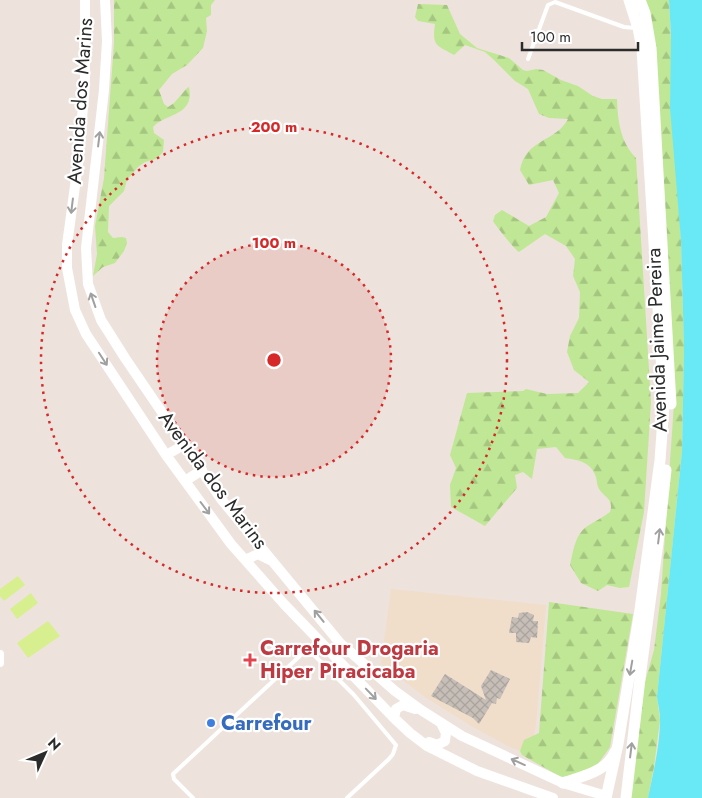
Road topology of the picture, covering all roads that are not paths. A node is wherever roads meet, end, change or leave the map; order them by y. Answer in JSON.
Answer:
{"nodes":[{"id":1,"x":86,"y":0,"type":"edge"},
{"id":2,"x":105,"y":0,"type":"edge"},
{"id":3,"x":630,"y":0,"type":"edge"},
{"id":4,"x":640,"y":0,"type":"edge"},
{"id":5,"x":638,"y":28,"type":"junction"},
{"id":6,"x":528,"y":59,"type":"dead end"},
{"id":7,"x":184,"y":445,"type":"junction"},
{"id":8,"x":166,"y":455,"type":"junction"},
{"id":9,"x":202,"y":470,"type":"junction"},
{"id":10,"x":185,"y":481,"type":"junction"},
{"id":11,"x":245,"y":560,"type":"junction"},
{"id":12,"x":279,"y":567,"type":"junction"},
{"id":13,"x":0,"y":654,"type":"edge"},
{"id":14,"x":0,"y":663,"type":"edge"},
{"id":15,"x":421,"y":710,"type":"junction"},
{"id":16,"x":394,"y":718,"type":"junction"},
{"id":17,"x":440,"y":723,"type":"junction"},
{"id":18,"x":410,"y":733,"type":"junction"},
{"id":19,"x":618,"y":744,"type":"junction"},
{"id":20,"x":563,"y":782,"type":"junction"},
{"id":21,"x":193,"y":798,"type":"edge"},
{"id":22,"x":347,"y":798,"type":"edge"},
{"id":23,"x":553,"y":798,"type":"edge"},
{"id":24,"x":607,"y":798,"type":"edge"},
{"id":25,"x":626,"y":798,"type":"edge"}],
"edges":[{"from":1,"to":8,"type":"street","name":"Avenida dos Marins","one_way":true},
{"from":7,"to":2,"type":"street","name":"Avenida dos Marins","one_way":true},
{"from":3,"to":5,"type":"main road","name":"Avenida Jaime Pereira"},
{"from":25,"to":4,"type":"main road","name":"Avenida Jaime Pereira","one_way":true},
{"from":5,"to":6,"type":"lane"},
{"from":5,"to":19,"type":"main road","name":"Avenida Jaime Pereira","one_way":true},
{"from":7,"to":8,"type":"street"},
{"from":7,"to":9,"type":"street","name":"Avenida dos Marins"},
{"from":8,"to":10,"type":"street","name":"Avenida dos Marins"},
{"from":9,"to":10,"type":"street"},
{"from":9,"to":12,"type":"street","name":"Avenida dos Marins"},
{"from":10,"to":11,"type":"street","name":"Avenida dos Marins","one_way":true},
{"from":11,"to":12,"type":"street"},
{"from":11,"to":16,"type":"street","name":"Avenida dos Marins","one_way":true},
{"from":15,"to":12,"type":"street","name":"Avenida dos Marins","one_way":true},
{"from":13,"to":14,"type":"street"},
{"from":15,"to":16,"type":"street"},
{"from":15,"to":17,"type":"street","name":"Avenida dos Marins"},
{"from":16,"to":18,"type":"street","name":"Avenida dos Marins"},
{"from":17,"to":18,"type":"street"},
{"from":20,"to":17,"type":"street","name":"Avenida dos Marins","one_way":true},
{"from":18,"to":23,"type":"street","name":"Avenida dos Marins"},
{"from":19,"to":20,"type":"main road"},
{"from":19,"to":24,"type":"main road","name":"Avenida Jaime Pereira"},
{"from":20,"to":24,"type":"street","name":"Avenida dos Marins"},
{"from":21,"to":22,"type":"lane"}]}
